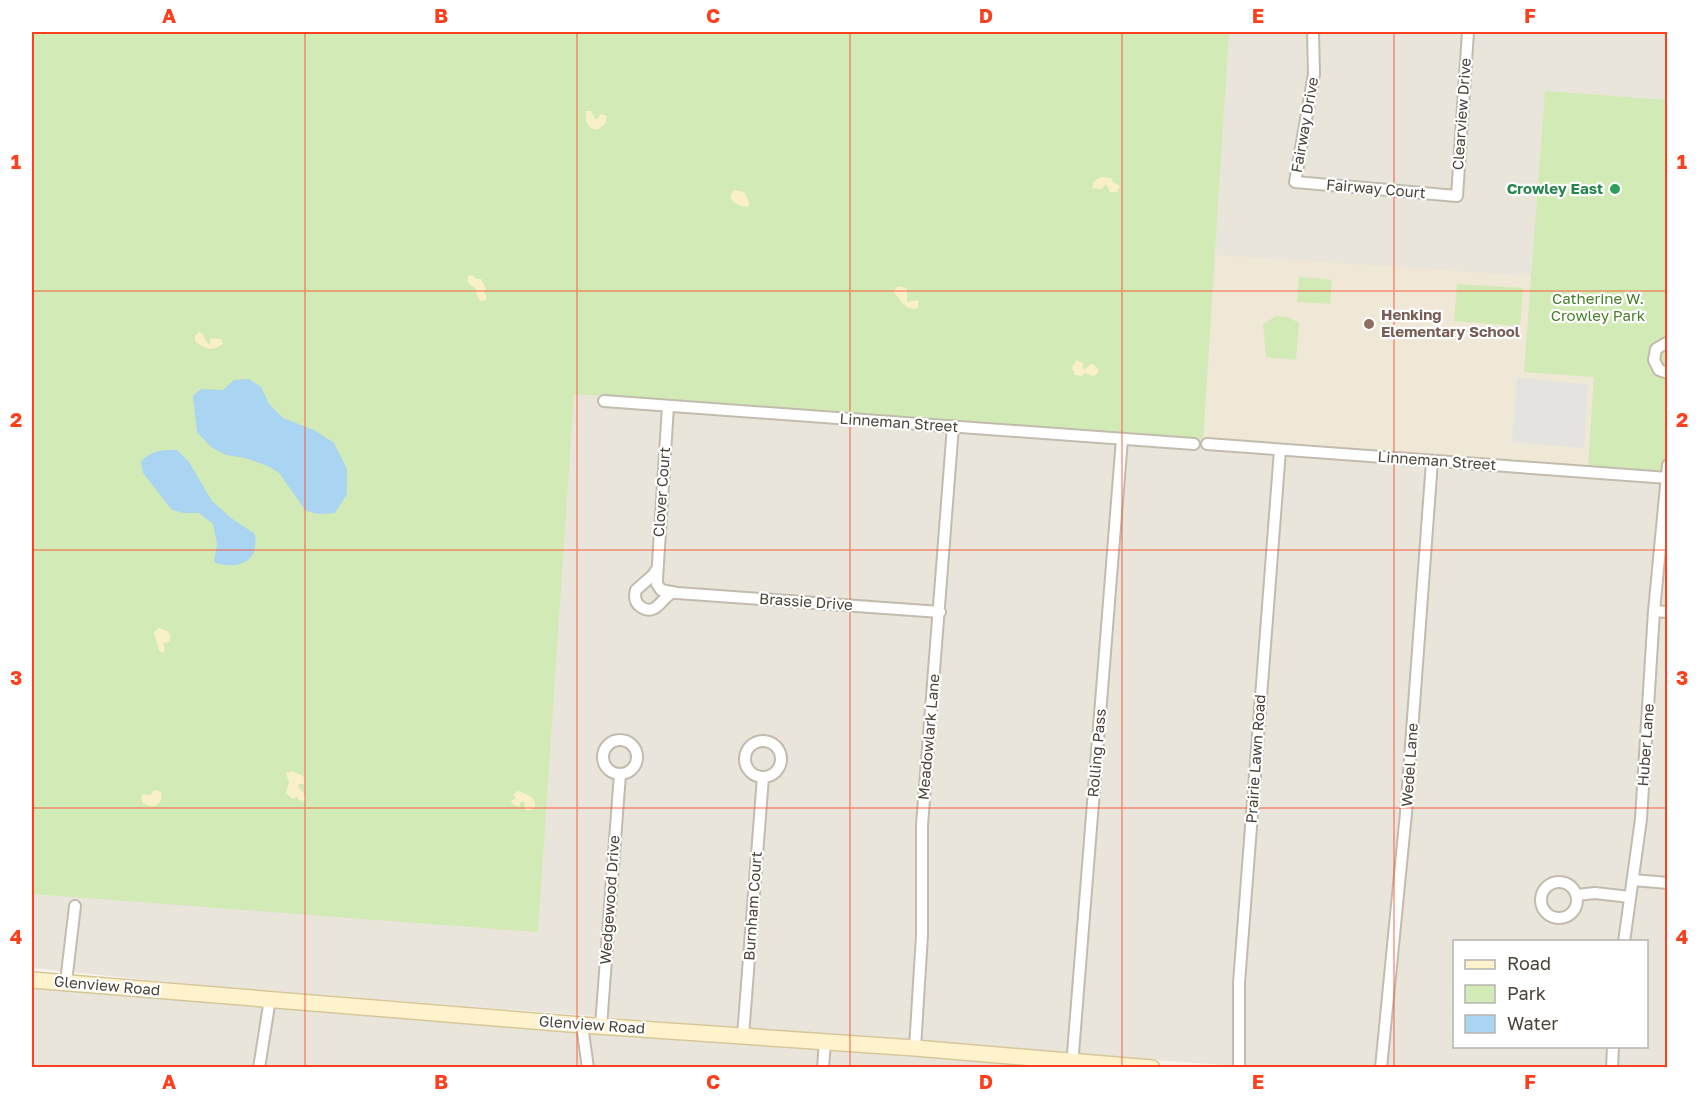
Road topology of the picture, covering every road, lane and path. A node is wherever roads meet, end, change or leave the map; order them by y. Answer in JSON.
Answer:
{"nodes":[{"id":1,"x":1313,"y":32,"type":"edge"},
{"id":2,"x":1468,"y":32,"type":"edge"},
{"id":3,"x":1294,"y":182,"type":"joint"},
{"id":4,"x":1457,"y":196,"type":"joint"},
{"id":5,"x":1668,"y":342,"type":"edge"},
{"id":6,"x":1668,"y":373,"type":"edge"},
{"id":7,"x":604,"y":401,"type":"dead end"},
{"id":8,"x":668,"y":406,"type":"junction"},
{"id":9,"x":953,"y":426,"type":"junction"},
{"id":10,"x":1122,"y":439,"type":"junction"},
{"id":11,"x":1194,"y":444,"type":"dead end"},
{"id":12,"x":1207,"y":444,"type":"dead end"},
{"id":13,"x":1280,"y":450,"type":"junction"},
{"id":14,"x":1432,"y":461,"type":"junction"},
{"id":15,"x":1668,"y":465,"type":"edge"},
{"id":16,"x":1667,"y":478,"type":"edge"},
{"id":17,"x":657,"y":574,"type":"junction"},
{"id":18,"x":672,"y":592,"type":"junction"},
{"id":19,"x":1654,"y":611,"type":"junction"},
{"id":20,"x":940,"y":612,"type":"junction"},
{"id":21,"x":1668,"y":612,"type":"edge"},
{"id":22,"x":620,"y":774,"type":"dead end"},
{"id":23,"x":763,"y":777,"type":"dead end"},
{"id":24,"x":1633,"y":879,"type":"junction"},
{"id":25,"x":1668,"y":883,"type":"edge"},
{"id":26,"x":1576,"y":895,"type":"dead end"},
{"id":27,"x":1630,"y":897,"type":"junction"},
{"id":28,"x":75,"y":906,"type":"dead end"},
{"id":29,"x":1624,"y":940,"type":"edge"},
{"id":30,"x":32,"y":980,"type":"edge"},
{"id":31,"x":66,"y":982,"type":"junction"},
{"id":32,"x":270,"y":999,"type":"junction"},
{"id":33,"x":582,"y":1025,"type":"junction"},
{"id":34,"x":601,"y":1026,"type":"junction"},
{"id":35,"x":744,"y":1036,"type":"junction"},
{"id":36,"x":825,"y":1042,"type":"junction"},
{"id":37,"x":915,"y":1048,"type":"junction"},
{"id":38,"x":1613,"y":1048,"type":"edge"},
{"id":39,"x":1072,"y":1064,"type":"edge"},
{"id":40,"x":259,"y":1068,"type":"edge"},
{"id":41,"x":588,"y":1068,"type":"edge"},
{"id":42,"x":823,"y":1068,"type":"edge"},
{"id":43,"x":1152,"y":1068,"type":"edge"},
{"id":44,"x":1239,"y":1068,"type":"edge"},
{"id":45,"x":1381,"y":1068,"type":"edge"},
{"id":46,"x":1612,"y":1068,"type":"edge"}],
"edges":[{"from":1,"to":3,"type":"street","name":"Fairway Drive"},
{"from":2,"to":4,"type":"street","name":"Clearview Drive"},
{"from":3,"to":4,"type":"street","name":"Fairway Court"},
{"from":5,"to":6,"type":"street"},
{"from":7,"to":8,"type":"street","name":"Linneman Street"},
{"from":8,"to":9,"type":"street","name":"Linneman Street"},
{"from":8,"to":17,"type":"street","name":"Clover Court"},
{"from":9,"to":10,"type":"street","name":"Linneman Street"},
{"from":9,"to":20,"type":"street","name":"Meadowlark Lane"},
{"from":10,"to":11,"type":"street","name":"Linneman Street"},
{"from":10,"to":39,"type":"street","name":"Rolling Pass"},
{"from":12,"to":13,"type":"street","name":"Linneman Street"},
{"from":13,"to":14,"type":"street","name":"Linneman Street"},
{"from":13,"to":44,"type":"street","name":"Prairie Lawn Road"},
{"from":14,"to":16,"type":"street","name":"Linneman Street"},
{"from":14,"to":45,"type":"street","name":"Wedel Lane"},
{"from":15,"to":16,"type":"street","name":"Huber Lane"},
{"from":16,"to":19,"type":"street","name":"Huber Lane"},
{"from":17,"to":18,"type":"street"},
{"from":17,"to":18,"type":"street"},
{"from":18,"to":20,"type":"street","name":"Brassie Drive"},
{"from":19,"to":21,"type":"street"},
{"from":19,"to":24,"type":"street","name":"Huber Lane"},
{"from":20,"to":37,"type":"street","name":"Meadowlark Lane"},
{"from":22,"to":34,"type":"street","name":"Wedgewood Drive"},
{"from":23,"to":35,"type":"street","name":"Burnham Court"},
{"from":24,"to":25,"type":"street"},
{"from":24,"to":27,"type":"street","name":"Huber Lane"},
{"from":26,"to":27,"type":"street"},
{"from":27,"to":29,"type":"street","name":"Huber Lane"},
{"from":28,"to":31,"type":"street"},
{"from":30,"to":31,"type":"main road","name":"Glenview Road"},
{"from":31,"to":32,"type":"main road","name":"Glenview Road"},
{"from":32,"to":33,"type":"main road","name":"Glenview Road"},
{"from":32,"to":40,"type":"street"},
{"from":33,"to":34,"type":"main road","name":"Glenview Road"},
{"from":33,"to":41,"type":"street"},
{"from":34,"to":35,"type":"main road","name":"Glenview Road"},
{"from":35,"to":36,"type":"main road","name":"Glenview Road"},
{"from":36,"to":37,"type":"main road","name":"Glenview Road"},
{"from":36,"to":42,"type":"street"},
{"from":37,"to":39,"type":"main road","name":"Glenview Road"},
{"from":38,"to":46,"type":"street"},
{"from":39,"to":43,"type":"main road","name":"Glenview Road"}]}
